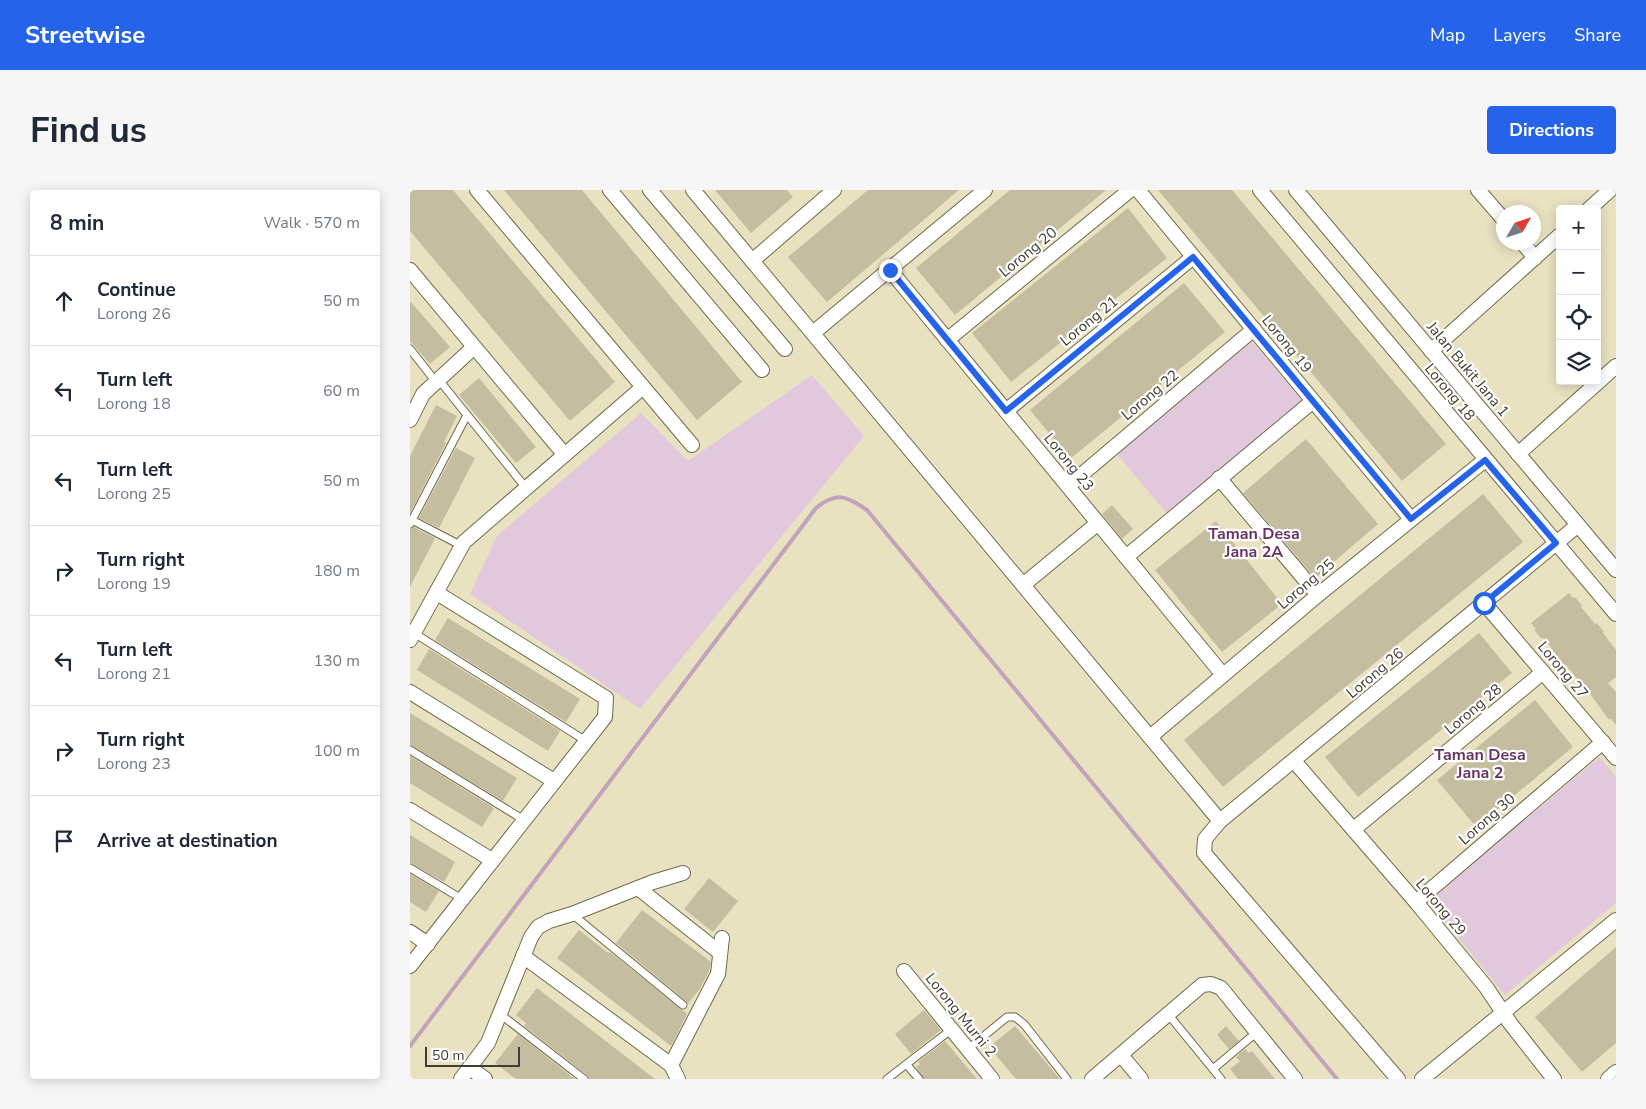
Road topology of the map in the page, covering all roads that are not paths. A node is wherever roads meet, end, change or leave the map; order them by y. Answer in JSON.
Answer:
{"nodes":[{"id":1,"x":477,"y":190,"type":"edge"},
{"id":2,"x":610,"y":190,"type":"edge"},
{"id":3,"x":650,"y":190,"type":"edge"},
{"id":4,"x":693,"y":190,"type":"edge"},
{"id":5,"x":985,"y":190,"type":"edge"},
{"id":6,"x":1130,"y":190,"type":"edge"},
{"id":7,"x":1138,"y":190,"type":"edge"},
{"id":8,"x":1260,"y":190,"type":"edge"},
{"id":9,"x":1296,"y":190,"type":"edge"},
{"id":10,"x":1478,"y":190,"type":"edge"},
{"id":11,"x":1610,"y":190,"type":"edge"},
{"id":12,"x":827,"y":192,"type":"edge"},
{"id":13,"x":1593,"y":205,"type":"edge"},
{"id":14,"x":1496,"y":211,"type":"edge"},
{"id":15,"x":1556,"y":239,"type":"edge"},
{"id":16,"x":1528,"y":250,"type":"edge"},
{"id":17,"x":1193,"y":257,"type":"junction"},
{"id":18,"x":1535,"y":258,"type":"junction"},
{"id":19,"x":752,"y":261,"type":"junction"},
{"id":20,"x":410,"y":270,"type":"edge"},
{"id":21,"x":890,"y":270,"type":"junction"},
{"id":22,"x":1254,"y":329,"type":"junction"},
{"id":23,"x":812,"y":333,"type":"junction"},
{"id":24,"x":947,"y":340,"type":"junction"},
{"id":25,"x":474,"y":347,"type":"junction"},
{"id":26,"x":410,"y":349,"type":"edge"},
{"id":27,"x":785,"y":349,"type":"dead end"},
{"id":28,"x":1431,"y":351,"type":"junction"},
{"id":29,"x":1616,"y":366,"type":"edge"},
{"id":30,"x":762,"y":370,"type":"dead end"},
{"id":31,"x":438,"y":381,"type":"junction"},
{"id":32,"x":643,"y":387,"type":"junction"},
{"id":33,"x":1313,"y":401,"type":"junction"},
{"id":34,"x":1006,"y":411,"type":"junction"},
{"id":35,"x":467,"y":415,"type":"junction"},
{"id":36,"x":410,"y":420,"type":"edge"},
{"id":37,"x":692,"y":445,"type":"dead end"},
{"id":38,"x":564,"y":454,"type":"junction"},
{"id":39,"x":1518,"y":454,"type":"junction"},
{"id":40,"x":1485,"y":460,"type":"junction"},
{"id":41,"x":1219,"y":478,"type":"junction"},
{"id":42,"x":1068,"y":486,"type":"junction"},
{"id":43,"x":526,"y":488,"type":"junction"},
{"id":44,"x":1411,"y":519,"type":"junction"},
{"id":45,"x":411,"y":522,"type":"edge"},
{"id":46,"x":1098,"y":523,"type":"junction"},
{"id":47,"x":1578,"y":525,"type":"junction"},
{"id":48,"x":1556,"y":543,"type":"junction"},
{"id":49,"x":462,"y":546,"type":"junction"},
{"id":50,"x":1126,"y":557,"type":"junction"},
{"id":51,"x":1616,"y":570,"type":"edge"},
{"id":52,"x":1023,"y":585,"type":"junction"},
{"id":53,"x":437,"y":593,"type":"junction"},
{"id":54,"x":1318,"y":595,"type":"junction"},
{"id":55,"x":1484,"y":603,"type":"junction"},
{"id":56,"x":1616,"y":614,"type":"edge"},
{"id":57,"x":412,"y":637,"type":"edge"},
{"id":58,"x":1543,"y":672,"type":"junction"},
{"id":59,"x":1223,"y":675,"type":"junction"},
{"id":60,"x":410,"y":692,"type":"edge"},
{"id":61,"x":1150,"y":737,"type":"junction"},
{"id":62,"x":586,"y":741,"type":"junction"},
{"id":63,"x":1602,"y":742,"type":"junction"},
{"id":64,"x":410,"y":750,"type":"edge"},
{"id":65,"x":1616,"y":758,"type":"edge"},
{"id":66,"x":1294,"y":761,"type":"junction"},
{"id":67,"x":554,"y":781,"type":"junction"},
{"id":68,"x":410,"y":810,"type":"edge"},
{"id":69,"x":524,"y":820,"type":"junction"},
{"id":70,"x":1220,"y":821,"type":"junction"},
{"id":71,"x":1354,"y":828,"type":"junction"},
{"id":72,"x":492,"y":860,"type":"junction"},
{"id":73,"x":410,"y":868,"type":"edge"},
{"id":74,"x":683,"y":874,"type":"dead end"},
{"id":75,"x":638,"y":888,"type":"junction"},
{"id":76,"x":462,"y":899,"type":"junction"},
{"id":77,"x":1416,"y":902,"type":"junction"},
{"id":78,"x":572,"y":914,"type":"junction"},
{"id":79,"x":1616,"y":920,"type":"edge"},
{"id":80,"x":410,"y":932,"type":"edge"},
{"id":81,"x":722,"y":938,"type":"dead end"},
{"id":82,"x":428,"y":944,"type":"junction"},
{"id":83,"x":719,"y":952,"type":"junction"},
{"id":84,"x":523,"y":956,"type":"junction"},
{"id":85,"x":410,"y":966,"type":"edge"},
{"id":86,"x":904,"y":971,"type":"dead end"},
{"id":87,"x":683,"y":1005,"type":"dead end"},
{"id":88,"x":1503,"y":1013,"type":"junction"},
{"id":89,"x":500,"y":1014,"type":"junction"},
{"id":90,"x":1168,"y":1014,"type":"junction"},
{"id":91,"x":952,"y":1029,"type":"junction"},
{"id":92,"x":1257,"y":1032,"type":"junction"},
{"id":93,"x":968,"y":1049,"type":"junction"},
{"id":94,"x":1121,"y":1055,"type":"junction"},
{"id":95,"x":671,"y":1065,"type":"junction"},
{"id":96,"x":907,"y":1065,"type":"junction"},
{"id":97,"x":1213,"y":1068,"type":"junction"},
{"id":98,"x":1616,"y":1072,"type":"edge"},
{"id":99,"x":466,"y":1073,"type":"edge"},
{"id":100,"x":485,"y":1079,"type":"edge"},
{"id":101,"x":584,"y":1079,"type":"edge"},
{"id":102,"x":678,"y":1079,"type":"edge"},
{"id":103,"x":887,"y":1079,"type":"edge"},
{"id":104,"x":919,"y":1079,"type":"edge"},
{"id":105,"x":992,"y":1079,"type":"edge"},
{"id":106,"x":1067,"y":1079,"type":"edge"},
{"id":107,"x":1092,"y":1079,"type":"edge"},
{"id":108,"x":1141,"y":1079,"type":"edge"},
{"id":109,"x":1221,"y":1079,"type":"edge"},
{"id":110,"x":1295,"y":1079,"type":"edge"},
{"id":111,"x":1398,"y":1079,"type":"edge"},
{"id":112,"x":1422,"y":1079,"type":"edge"},
{"id":113,"x":1554,"y":1079,"type":"edge"},
{"id":114,"x":1608,"y":1079,"type":"edge"}],
"edges":[{"from":1,"to":32,"type":"street"},
{"from":2,"to":30,"type":"street"},
{"from":3,"to":27,"type":"street"},
{"from":4,"to":19,"type":"street"},
{"from":5,"to":21,"type":"street"},
{"from":6,"to":24,"type":"street","name":"Lorong 20"},
{"from":7,"to":17,"type":"street","name":"Lorong 19"},
{"from":8,"to":40,"type":"street","name":"Lorong 18"},
{"from":9,"to":28,"type":"street","name":"Jalan Bukit Jana 1"},
{"from":10,"to":14,"type":"street"},
{"from":11,"to":13,"type":"street"},
{"from":12,"to":19,"type":"street"},
{"from":15,"to":18,"type":"street"},
{"from":16,"to":18,"type":"street"},
{"from":17,"to":22,"type":"street","name":"Lorong 19"},
{"from":17,"to":34,"type":"street","name":"Lorong 21"},
{"from":18,"to":28,"type":"street"},
{"from":19,"to":23,"type":"street"},
{"from":20,"to":25,"type":"street"},
{"from":21,"to":23,"type":"street"},
{"from":21,"to":24,"type":"street","name":"Lorong 23"},
{"from":22,"to":33,"type":"street","name":"Lorong 19"},
{"from":22,"to":42,"type":"street","name":"Lorong 22"},
{"from":23,"to":52,"type":"street"},
{"from":24,"to":34,"type":"street","name":"Lorong 23"},
{"from":25,"to":31,"type":"street"},
{"from":25,"to":38,"type":"street"},
{"from":26,"to":31,"type":"lane"},
{"from":28,"to":39,"type":"street","name":"Jalan Bukit Jana 1"},
{"from":29,"to":39,"type":"street"},
{"from":31,"to":35,"type":"lane"},
{"from":31,"to":36,"type":"street"},
{"from":32,"to":37,"type":"street"},
{"from":32,"to":38,"type":"street"},
{"from":33,"to":41,"type":"street"},
{"from":33,"to":44,"type":"street","name":"Lorong 19"},
{"from":34,"to":42,"type":"street","name":"Lorong 23"},
{"from":35,"to":43,"type":"lane"},
{"from":35,"to":45,"type":"lane"},
{"from":38,"to":43,"type":"street"},
{"from":39,"to":47,"type":"street","name":"Jalan Bukit Jana 1"},
{"from":40,"to":44,"type":"street","name":"Lorong 25"},
{"from":40,"to":48,"type":"street","name":"Lorong 18"},
{"from":41,"to":50,"type":"street"},
{"from":41,"to":54,"type":"street"},
{"from":42,"to":46,"type":"street","name":"Lorong 23"},
{"from":43,"to":49,"type":"street"},
{"from":44,"to":54,"type":"street","name":"Lorong 25"},
{"from":45,"to":49,"type":"lane"},
{"from":46,"to":50,"type":"street","name":"Lorong 23"},
{"from":46,"to":52,"type":"street"},
{"from":47,"to":48,"type":"street","name":"Lorong 26"},
{"from":47,"to":51,"type":"street","name":"Jalan Bukit Jana 1"},
{"from":48,"to":55,"type":"street","name":"Lorong 26"},
{"from":48,"to":56,"type":"street","name":"Lorong 18"},
{"from":49,"to":53,"type":"street"},
{"from":50,"to":59,"type":"street","name":"Lorong 23"},
{"from":52,"to":61,"type":"street"},
{"from":53,"to":57,"type":"street"},
{"from":53,"to":62,"type":"street"},
{"from":54,"to":59,"type":"street","name":"Lorong 25"},
{"from":55,"to":58,"type":"street","name":"Lorong 27"},
{"from":55,"to":66,"type":"street","name":"Lorong 26"},
{"from":57,"to":62,"type":"lane"},
{"from":58,"to":63,"type":"street","name":"Lorong 27"},
{"from":58,"to":71,"type":"street","name":"Lorong 28"},
{"from":59,"to":61,"type":"street","name":"Lorong 25"},
{"from":60,"to":67,"type":"street"},
{"from":61,"to":70,"type":"street"},
{"from":62,"to":67,"type":"street"},
{"from":63,"to":65,"type":"street","name":"Lorong 27"},
{"from":63,"to":77,"type":"street","name":"Lorong 30"},
{"from":64,"to":69,"type":"lane"},
{"from":66,"to":70,"type":"street","name":"Lorong 26"},
{"from":66,"to":71,"type":"street","name":"Lorong 29"},
{"from":67,"to":69,"type":"street"},
{"from":68,"to":72,"type":"street"},
{"from":69,"to":72,"type":"street"},
{"from":70,"to":111,"type":"street","name":"Lorong 26"},
{"from":71,"to":77,"type":"street","name":"Lorong 29"},
{"from":72,"to":76,"type":"street"},
{"from":73,"to":76,"type":"lane"},
{"from":74,"to":75,"type":"street"},
{"from":75,"to":78,"type":"street"},
{"from":75,"to":83,"type":"street"},
{"from":76,"to":82,"type":"street"},
{"from":77,"to":88,"type":"street","name":"Lorong 29"},
{"from":78,"to":84,"type":"street"},
{"from":78,"to":87,"type":"lane"},
{"from":79,"to":88,"type":"street"},
{"from":80,"to":82,"type":"street"},
{"from":81,"to":83,"type":"street"},
{"from":82,"to":85,"type":"street"},
{"from":83,"to":95,"type":"street"},
{"from":84,"to":89,"type":"street"},
{"from":84,"to":95,"type":"street"},
{"from":86,"to":91,"type":"street","name":"Lorong Murni 2"},
{"from":88,"to":112,"type":"street"},
{"from":88,"to":113,"type":"street","name":"Lorong 29"},
{"from":89,"to":99,"type":"street"},
{"from":89,"to":101,"type":"lane"},
{"from":90,"to":92,"type":"street"},
{"from":90,"to":94,"type":"street"},
{"from":90,"to":97,"type":"lane"},
{"from":91,"to":93,"type":"street","name":"Lorong Murni 2"},
{"from":91,"to":96,"type":"lane"},
{"from":92,"to":97,"type":"lane"},
{"from":92,"to":110,"type":"street"},
{"from":93,"to":105,"type":"street","name":"Lorong Murni 2"},
{"from":93,"to":106,"type":"lane"},
{"from":94,"to":107,"type":"street"},
{"from":94,"to":108,"type":"street"},
{"from":95,"to":102,"type":"street"},
{"from":96,"to":103,"type":"lane"},
{"from":96,"to":104,"type":"lane"},
{"from":97,"to":109,"type":"lane"},
{"from":98,"to":114,"type":"street"},
{"from":99,"to":100,"type":"street"}]}
